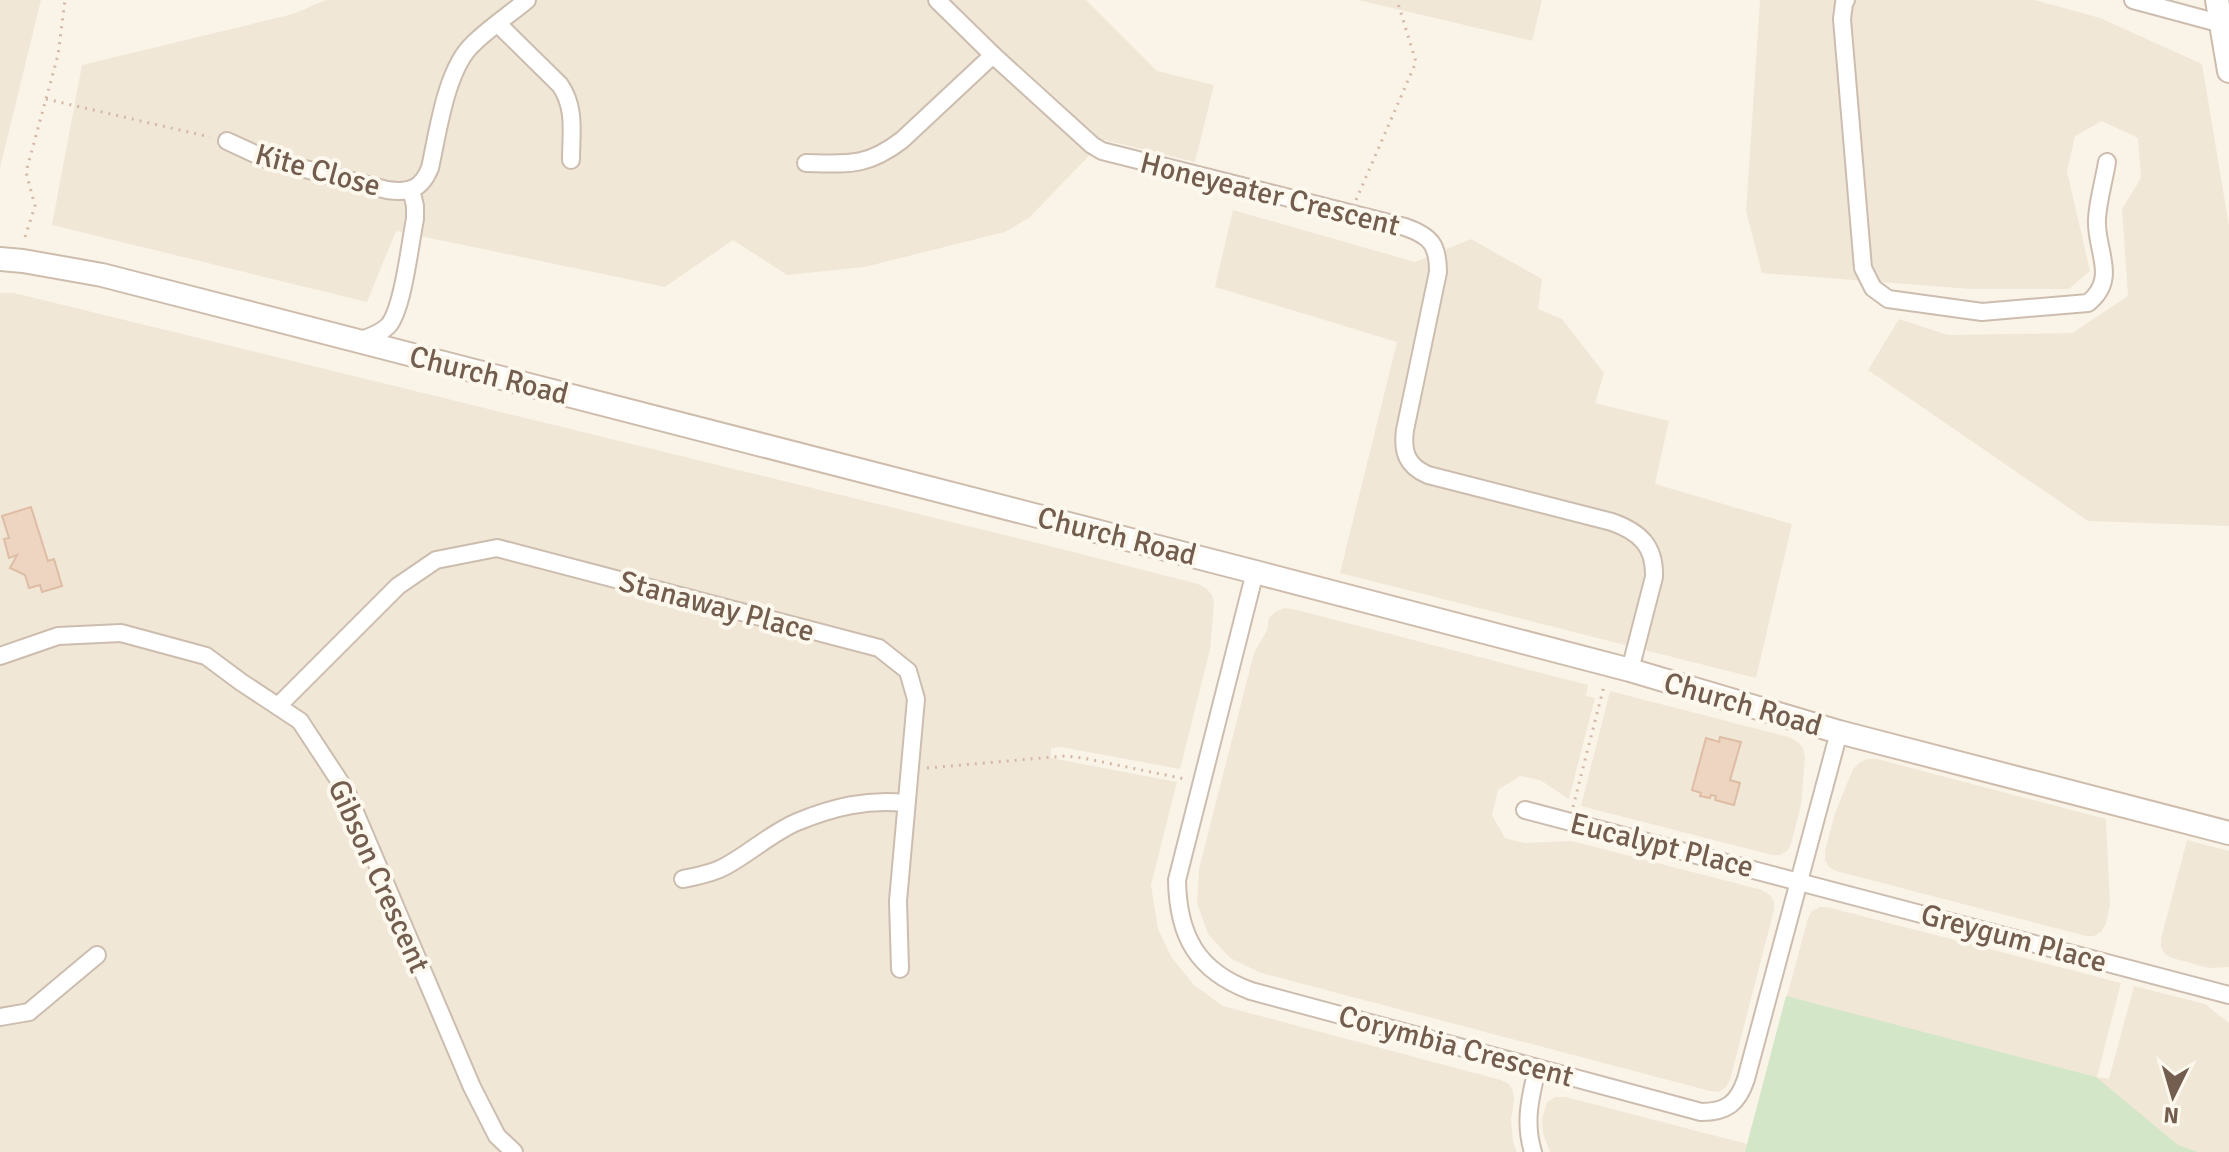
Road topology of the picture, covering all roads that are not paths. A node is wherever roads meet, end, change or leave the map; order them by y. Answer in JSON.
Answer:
{"nodes":[{"id":1,"x":527,"y":0,"type":"edge"},
{"id":2,"x":937,"y":0,"type":"edge"},
{"id":3,"x":1846,"y":0,"type":"edge"},
{"id":4,"x":2133,"y":0,"type":"edge"},
{"id":5,"x":2219,"y":10,"type":"edge"},
{"id":6,"x":498,"y":24,"type":"junction"},
{"id":7,"x":993,"y":55,"type":"junction"},
{"id":8,"x":2229,"y":71,"type":"edge"},
{"id":9,"x":227,"y":141,"type":"road end"},
{"id":10,"x":571,"y":160,"type":"dead end"},
{"id":11,"x":2107,"y":162,"type":"dead end"},
{"id":12,"x":806,"y":163,"type":"dead end"},
{"id":13,"x":411,"y":189,"type":"junction"},
{"id":14,"x":0,"y":259,"type":"edge"},
{"id":15,"x":358,"y":341,"type":"junction"},
{"id":16,"x":1255,"y":572,"type":"junction"},
{"id":17,"x":0,"y":656,"type":"edge"},
{"id":18,"x":1630,"y":670,"type":"junction"},
{"id":19,"x":278,"y":706,"type":"junction"},
{"id":20,"x":1839,"y":732,"type":"junction"},
{"id":21,"x":905,"y":803,"type":"junction"},
{"id":22,"x":1525,"y":810,"type":"dead end"},
{"id":23,"x":2229,"y":833,"type":"edge"},
{"id":24,"x":683,"y":879,"type":"dead end"},
{"id":25,"x":1799,"y":881,"type":"junction"},
{"id":26,"x":97,"y":955,"type":"dead end"},
{"id":27,"x":900,"y":969,"type":"dead end"},
{"id":28,"x":2229,"y":995,"type":"edge"},
{"id":29,"x":0,"y":1017,"type":"edge"},
{"id":30,"x":1537,"y":1069,"type":"junction"},
{"id":31,"x":514,"y":1152,"type":"edge"},
{"id":32,"x":1533,"y":1152,"type":"edge"}],
"edges":[{"from":1,"to":6,"type":"street"},
{"from":2,"to":7,"type":"street","name":"Honeyeater Crescent"},
{"from":3,"to":11,"type":"street"},
{"from":4,"to":5,"type":"street"},
{"from":5,"to":8,"type":"main road"},
{"from":6,"to":10,"type":"street"},
{"from":6,"to":13,"type":"street"},
{"from":7,"to":12,"type":"street"},
{"from":7,"to":18,"type":"street","name":"Honeyeater Crescent"},
{"from":9,"to":13,"type":"street","name":"Kite Close"},
{"from":13,"to":15,"type":"street"},
{"from":14,"to":15,"type":"main road","name":"Church Road"},
{"from":15,"to":16,"type":"main road","name":"Church Road"},
{"from":16,"to":18,"type":"main road","name":"Church Road"},
{"from":16,"to":30,"type":"street","name":"Corymbia Crescent"},
{"from":17,"to":19,"type":"street","name":"Gibson Crescent"},
{"from":18,"to":20,"type":"main road","name":"Church Road"},
{"from":19,"to":21,"type":"street","name":"Stanaway Place"},
{"from":19,"to":31,"type":"street","name":"Gibson Crescent"},
{"from":20,"to":23,"type":"main road","name":"Church Road"},
{"from":20,"to":25,"type":"street","name":"Corymbia Crescent"},
{"from":21,"to":24,"type":"street"},
{"from":21,"to":27,"type":"street","name":"Stanaway Place"},
{"from":22,"to":25,"type":"street","name":"Eucalypt Place"},
{"from":25,"to":28,"type":"street","name":"Greygum Place"},
{"from":25,"to":30,"type":"street","name":"Corymbia Crescent"},
{"from":26,"to":29,"type":"street"},
{"from":30,"to":32,"type":"street"}]}
